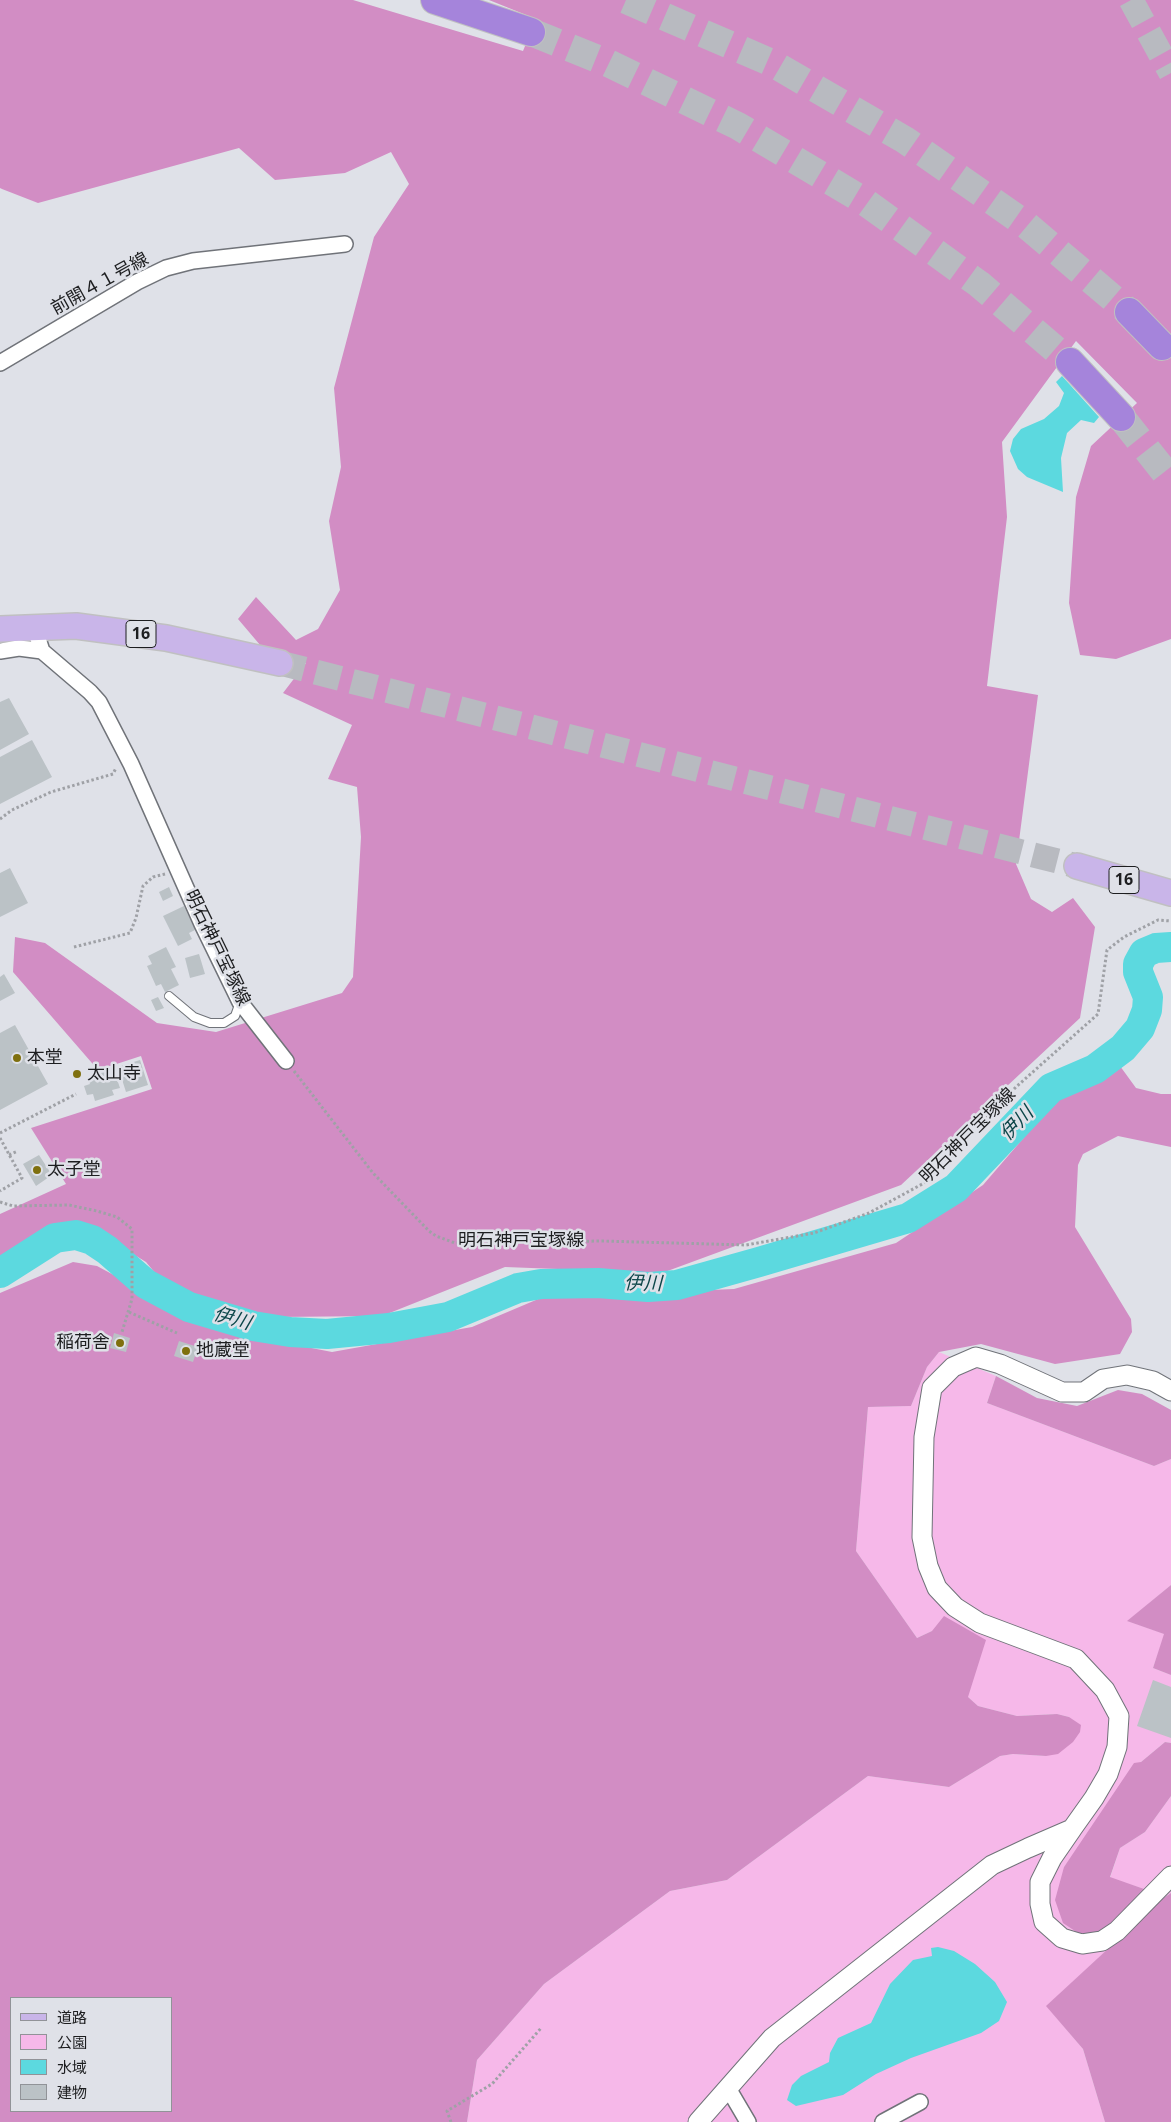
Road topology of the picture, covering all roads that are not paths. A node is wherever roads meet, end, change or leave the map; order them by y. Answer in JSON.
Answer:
{"nodes":[{"id":1,"x":435,"y":0,"type":"edge"},
{"id":2,"x":531,"y":32,"type":"tunnel mouth"},
{"id":3,"x":344,"y":244,"type":"dead end"},
{"id":4,"x":1129,"y":312,"type":"tunnel mouth"},
{"id":5,"x":1162,"y":346,"type":"dead end"},
{"id":6,"x":1070,"y":362,"type":"tunnel mouth"},
{"id":7,"x":0,"y":363,"type":"edge"},
{"id":8,"x":1121,"y":417,"type":"tunnel mouth"},
{"id":9,"x":34,"y":626,"type":"junction"},
{"id":10,"x":0,"y":629,"type":"edge"},
{"id":11,"x":0,"y":651,"type":"edge"},
{"id":12,"x":42,"y":651,"type":"junction"},
{"id":13,"x":280,"y":663,"type":"tunnel mouth"},
{"id":14,"x":1077,"y":866,"type":"tunnel mouth"},
{"id":15,"x":1171,"y":893,"type":"edge"},
{"id":16,"x":169,"y":996,"type":"dead end"},
{"id":17,"x":240,"y":1002,"type":"junction"},
{"id":18,"x":286,"y":1061,"type":"road end"},
{"id":19,"x":1171,"y":1390,"type":"edge"},
{"id":20,"x":1072,"y":1830,"type":"junction"},
{"id":21,"x":1171,"y":1876,"type":"edge"},
{"id":22,"x":728,"y":2088,"type":"junction"},
{"id":23,"x":920,"y":2102,"type":"dead end"},
{"id":24,"x":698,"y":2122,"type":"edge"},
{"id":25,"x":748,"y":2122,"type":"edge"},
{"id":26,"x":884,"y":2122,"type":"edge"}],
"edges":[{"from":1,"to":2,"type":"highway"},
{"from":3,"to":7,"type":"street","name":"前開４１号線"},
{"from":4,"to":5,"type":"highway"},
{"from":6,"to":8,"type":"highway"},
{"from":9,"to":10,"type":"main road","number":"16"},
{"from":9,"to":12,"type":"street"},
{"from":9,"to":13,"type":"main road","number":"16"},
{"from":11,"to":12,"type":"street"},
{"from":12,"to":17,"type":"street","name":"明石神戸宝塚線"},
{"from":14,"to":15,"type":"main road","number":"16"},
{"from":16,"to":17,"type":"lane"},
{"from":17,"to":18,"type":"street","name":"明石神戸宝塚線"},
{"from":19,"to":20,"type":"street"},
{"from":20,"to":21,"type":"street"},
{"from":20,"to":22,"type":"street"},
{"from":22,"to":24,"type":"street"},
{"from":22,"to":25,"type":"street"},
{"from":23,"to":26,"type":"street"}]}
